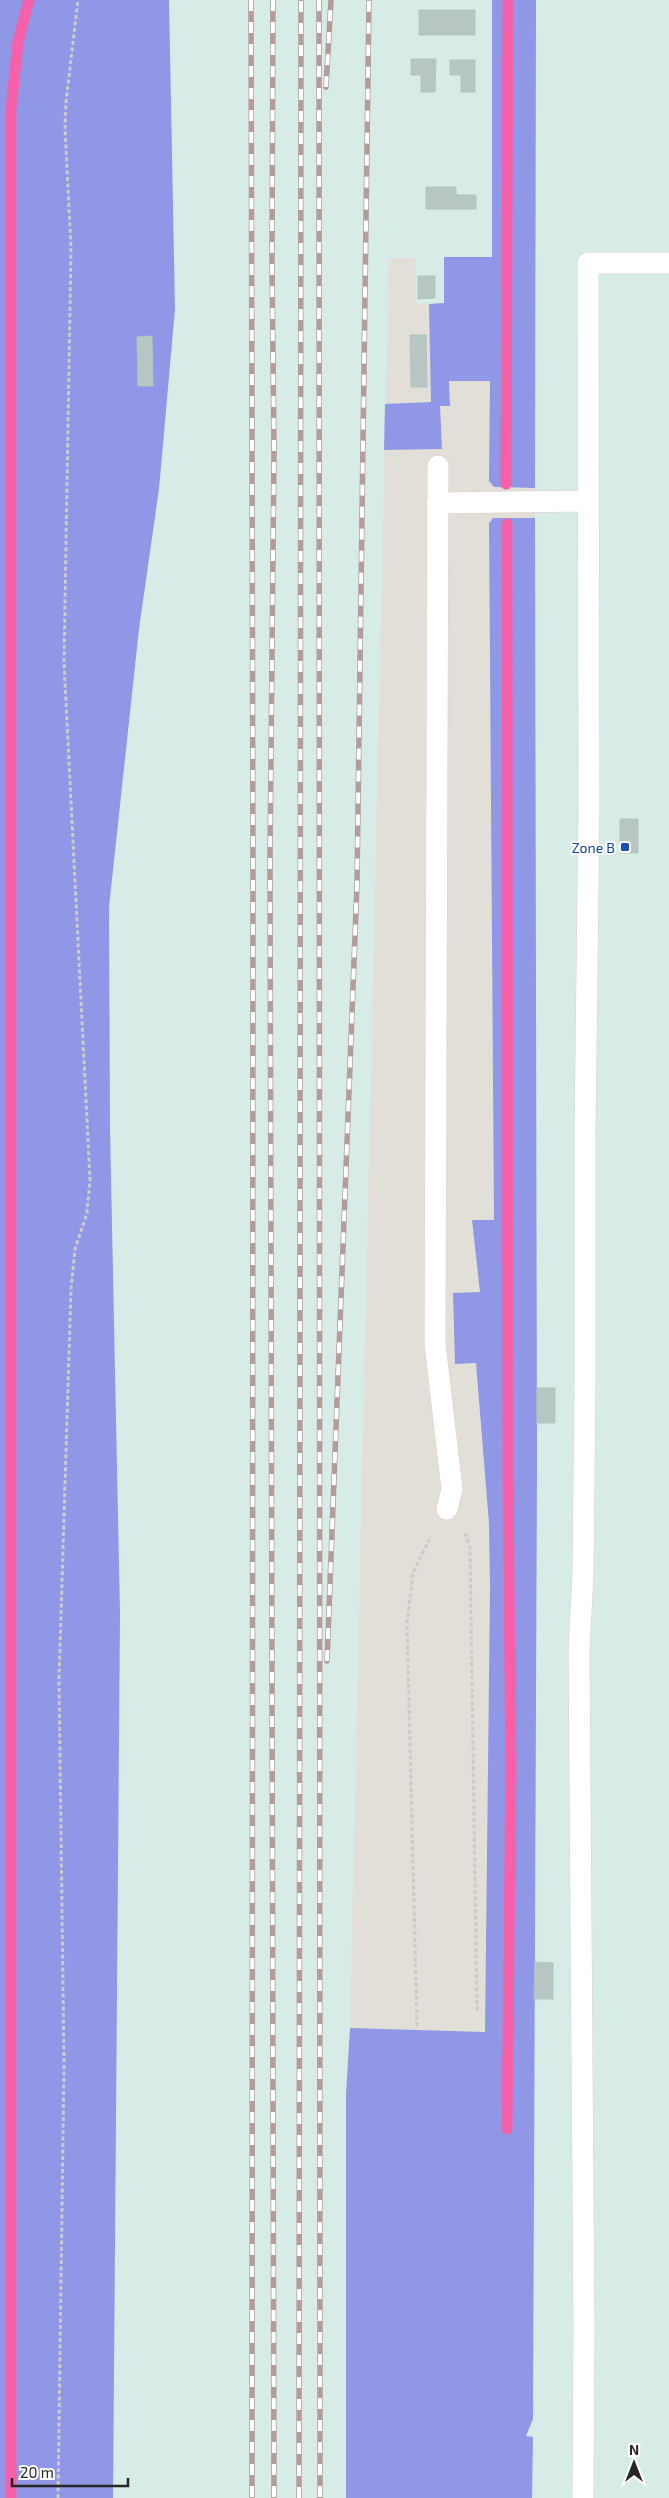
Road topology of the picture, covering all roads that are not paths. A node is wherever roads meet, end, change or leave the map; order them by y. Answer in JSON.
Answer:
{"nodes":[{"id":1,"x":669,"y":263,"type":"edge"},
{"id":2,"x":438,"y":466,"type":"dead end"},
{"id":3,"x":588,"y":501,"type":"junction"},
{"id":4,"x":438,"y":503,"type":"junction"},
{"id":5,"x":447,"y":1509,"type":"road end"},
{"id":6,"x":583,"y":2498,"type":"edge"}],
"edges":[{"from":1,"to":3,"type":"lane"},
{"from":2,"to":4,"type":"lane"},
{"from":3,"to":4,"type":"lane"},
{"from":3,"to":6,"type":"lane"},
{"from":4,"to":5,"type":"lane"}]}
